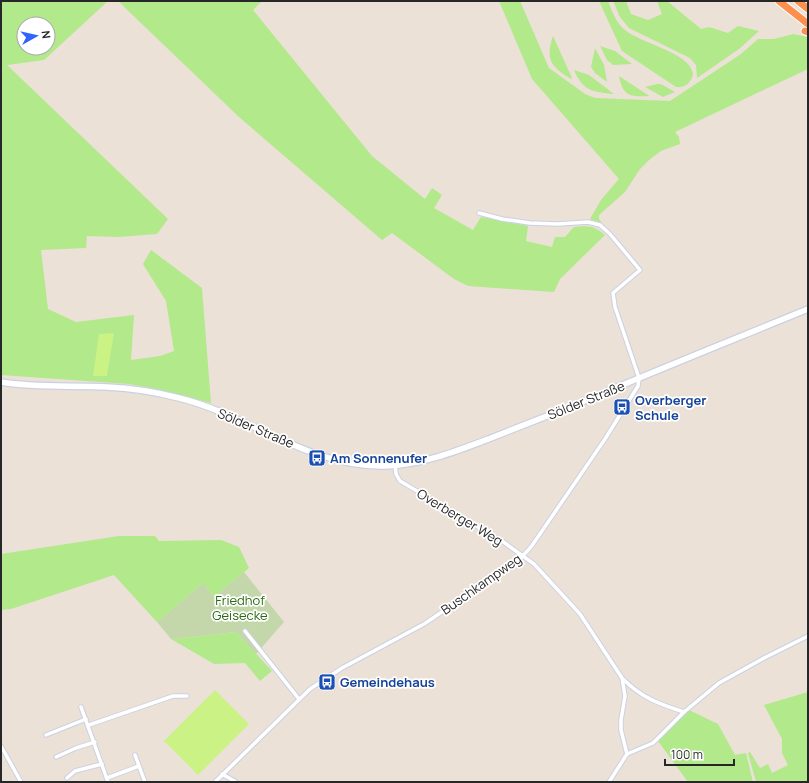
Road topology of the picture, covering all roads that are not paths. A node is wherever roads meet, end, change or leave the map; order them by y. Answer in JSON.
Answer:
{"nodes":[{"id":1,"x":779,"y":1,"type":"edge"},
{"id":2,"x":798,"y":1,"type":"edge"},
{"id":3,"x":808,"y":9,"type":"edge"},
{"id":4,"x":807,"y":29,"type":"edge"},
{"id":5,"x":479,"y":213,"type":"dead end"},
{"id":6,"x":808,"y":309,"type":"edge"},
{"id":7,"x":640,"y":378,"type":"junction"},
{"id":8,"x":1,"y":382,"type":"edge"},
{"id":9,"x":395,"y":465,"type":"junction"},
{"id":10,"x":523,"y":556,"type":"junction"},
{"id":11,"x":245,"y":631,"type":"dead end"},
{"id":12,"x":808,"y":636,"type":"edge"},
{"id":13,"x":622,"y":678,"type":"junction"},
{"id":14,"x":187,"y":696,"type":"dead end"},
{"id":15,"x":299,"y":699,"type":"junction"},
{"id":16,"x":81,"y":707,"type":"dead end"},
{"id":17,"x":684,"y":712,"type":"junction"},
{"id":18,"x":86,"y":719,"type":"junction"},
{"id":19,"x":89,"y":726,"type":"junction"},
{"id":20,"x":46,"y":735,"type":"dead end"},
{"id":21,"x":94,"y":742,"type":"junction"},
{"id":22,"x":1,"y":746,"type":"edge"},
{"id":23,"x":627,"y":754,"type":"junction"},
{"id":24,"x":135,"y":755,"type":"dead end"},
{"id":25,"x":56,"y":757,"type":"dead end"},
{"id":26,"x":102,"y":764,"type":"junction"},
{"id":27,"x":139,"y":766,"type":"junction"},
{"id":28,"x":222,"y":774,"type":"junction"},
{"id":29,"x":67,"y":778,"type":"dead end"},
{"id":30,"x":108,"y":780,"type":"edge"},
{"id":31,"x":21,"y":782,"type":"edge"},
{"id":32,"x":145,"y":782,"type":"edge"},
{"id":33,"x":215,"y":782,"type":"edge"},
{"id":34,"x":236,"y":782,"type":"edge"},
{"id":35,"x":609,"y":782,"type":"edge"}],
"edges":[{"from":1,"to":4,"type":"highway"},
{"from":2,"to":3,"type":"highway"},
{"from":5,"to":7,"type":"street","name":"Sölder Straße"},
{"from":6,"to":7,"type":"main road","name":"Sölder Straße"},
{"from":7,"to":9,"type":"main road","name":"Sölder Straße"},
{"from":7,"to":10,"type":"street","name":"Buschkampweg"},
{"from":8,"to":9,"type":"main road","name":"Sölder Straße"},
{"from":9,"to":10,"type":"street","name":"Overberger Weg"},
{"from":10,"to":13,"type":"street","name":"Overberger Weg"},
{"from":10,"to":15,"type":"street","name":"Buschkampweg"},
{"from":11,"to":15,"type":"street"},
{"from":12,"to":17,"type":"street"},
{"from":13,"to":17,"type":"street","name":"Overberger Weg"},
{"from":13,"to":23,"type":"street","name":"Overberger Weg"},
{"from":14,"to":19,"type":"street"},
{"from":15,"to":28,"type":"street","name":"Buschkampweg"},
{"from":16,"to":18,"type":"street"},
{"from":17,"to":23,"type":"street"},
{"from":18,"to":19,"type":"street"},
{"from":18,"to":20,"type":"street"},
{"from":19,"to":21,"type":"street"},
{"from":21,"to":25,"type":"street"},
{"from":21,"to":26,"type":"street"},
{"from":22,"to":31,"type":"street"},
{"from":23,"to":35,"type":"street"},
{"from":24,"to":27,"type":"street"},
{"from":26,"to":29,"type":"street"},
{"from":26,"to":30,"type":"street"},
{"from":27,"to":30,"type":"street"},
{"from":27,"to":32,"type":"street"},
{"from":28,"to":33,"type":"street","name":"Buschkampweg"},
{"from":28,"to":34,"type":"street"}]}
